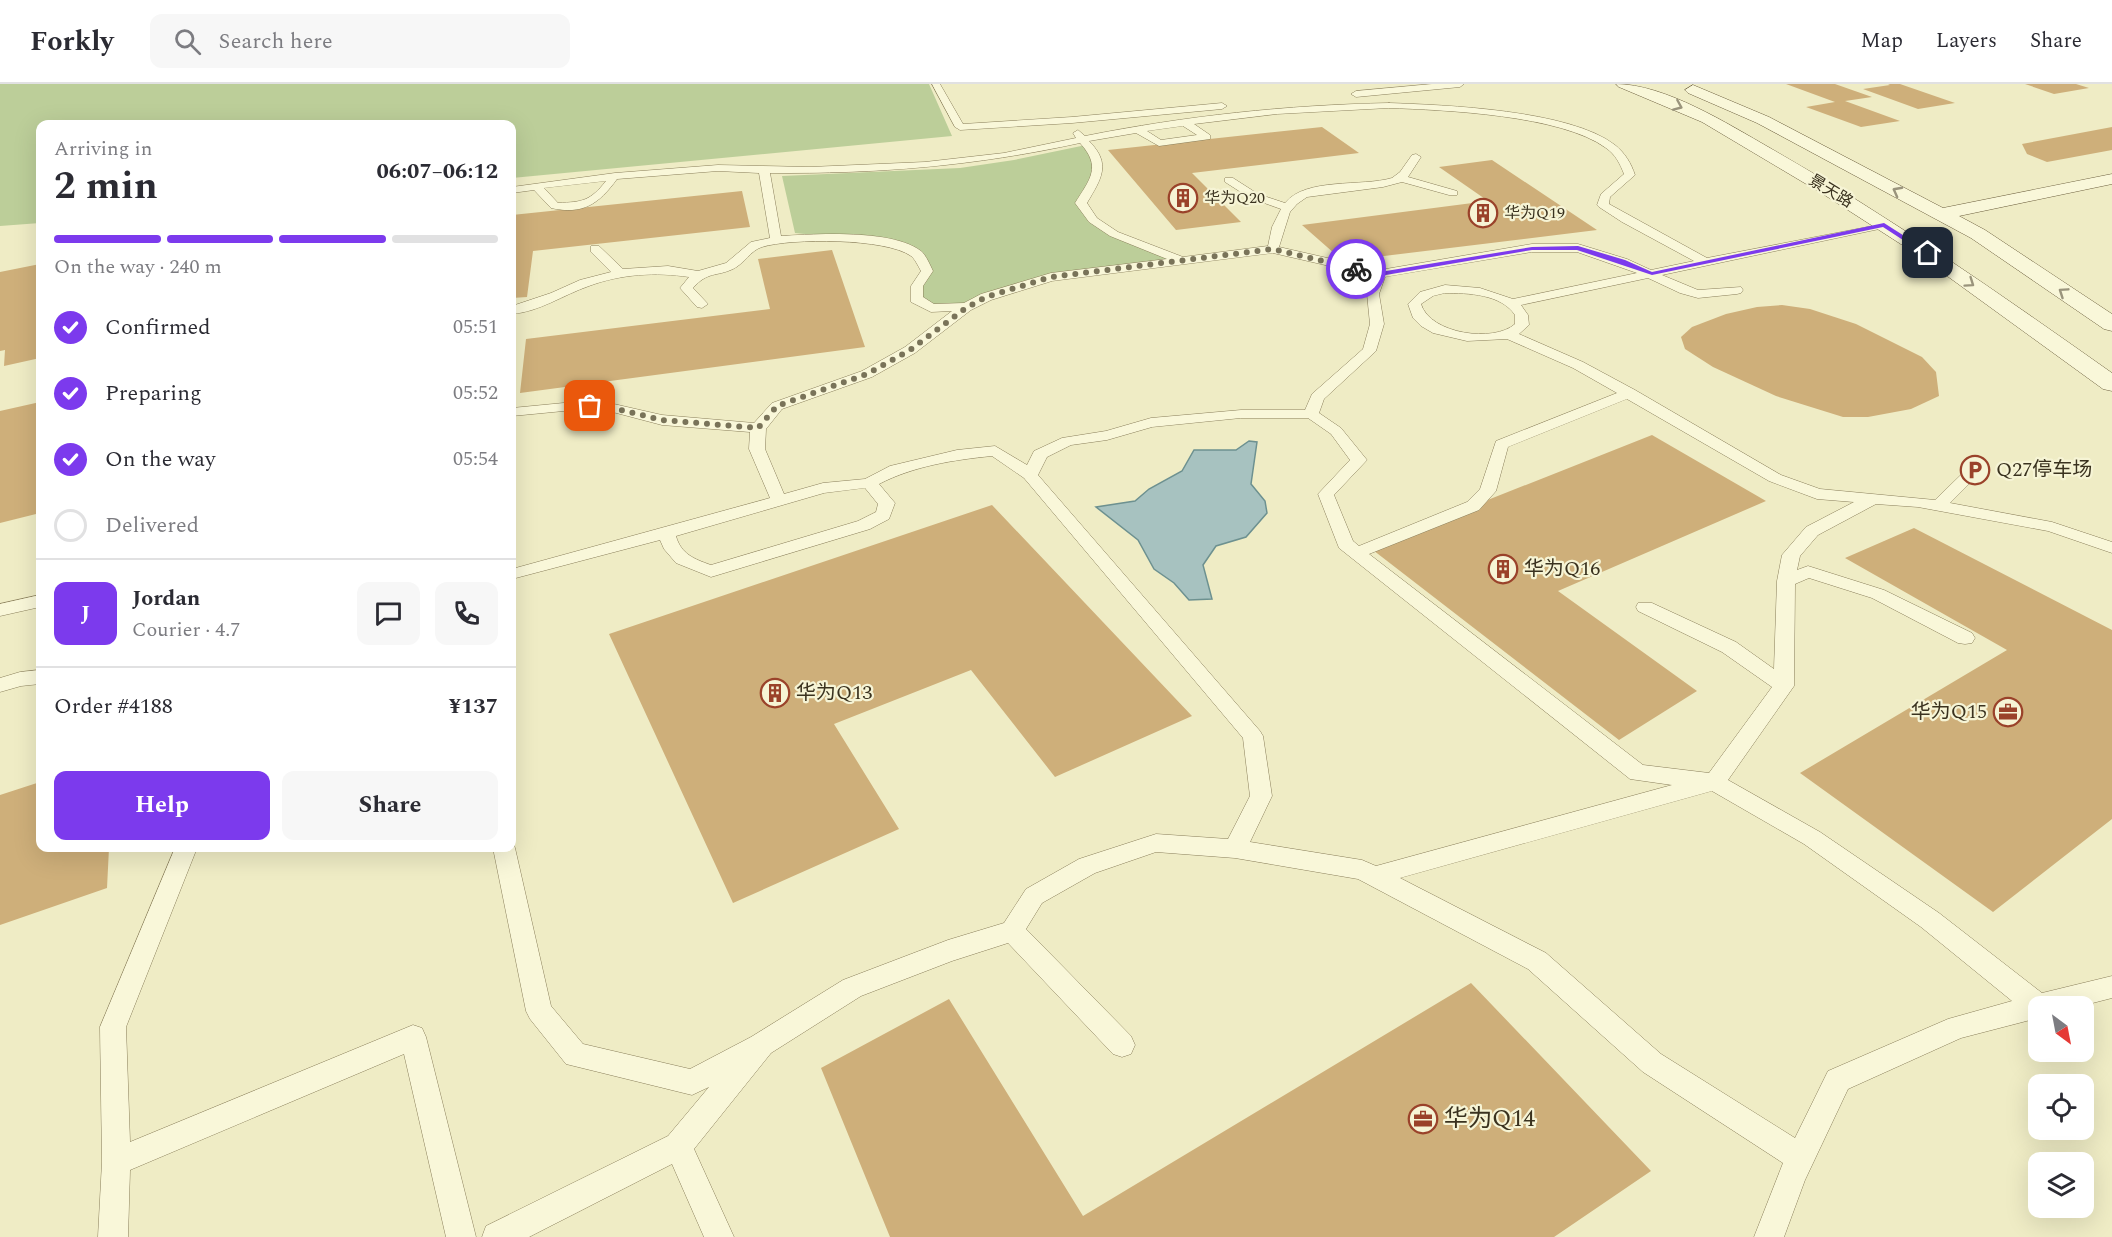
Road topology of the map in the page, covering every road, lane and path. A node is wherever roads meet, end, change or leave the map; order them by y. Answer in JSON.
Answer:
{"nodes":[{"id":1,"x":936,"y":84,"type":"edge"},
{"id":2,"x":1460,"y":84,"type":"edge"},
{"id":3,"x":1624,"y":84,"type":"edge"},
{"id":4,"x":1678,"y":84,"type":"edge"},
{"id":5,"x":1345,"y":95,"type":"dead end"},
{"id":6,"x":1333,"y":96,"type":"dead end"},
{"id":7,"x":1072,"y":120,"type":"junction"},
{"id":8,"x":1187,"y":124,"type":"junction"},
{"id":9,"x":1137,"y":130,"type":"junction"},
{"id":10,"x":1081,"y":140,"type":"junction"},
{"id":11,"x":1416,"y":157,"type":"dead end"},
{"id":12,"x":764,"y":170,"type":"junction"},
{"id":13,"x":613,"y":178,"type":"junction"},
{"id":14,"x":1401,"y":178,"type":"junction"},
{"id":15,"x":2112,"y":179,"type":"edge"},
{"id":16,"x":1228,"y":180,"type":"dead end"},
{"id":17,"x":536,"y":186,"type":"junction"},
{"id":18,"x":516,"y":189,"type":"edge"},
{"id":19,"x":1453,"y":193,"type":"dead end"},
{"id":20,"x":1285,"y":207,"type":"junction"},
{"id":21,"x":1941,"y":214,"type":"junction"},
{"id":22,"x":1884,"y":225,"type":"junction"},
{"id":23,"x":776,"y":240,"type":"junction"},
{"id":24,"x":595,"y":249,"type":"dead end"},
{"id":25,"x":1273,"y":249,"type":"junction"},
{"id":26,"x":1180,"y":260,"type":"junction"},
{"id":27,"x":1705,"y":262,"type":"junction"},
{"id":28,"x":620,"y":273,"type":"junction"},
{"id":29,"x":1380,"y":274,"type":"junction"},
{"id":30,"x":1652,"y":274,"type":"junction"},
{"id":31,"x":698,"y":275,"type":"junction"},
{"id":32,"x":1737,"y":290,"type":"dead end"},
{"id":33,"x":1511,"y":303,"type":"junction"},
{"id":34,"x":702,"y":304,"type":"dead end"},
{"id":35,"x":966,"y":308,"type":"junction"},
{"id":36,"x":516,"y":310,"type":"edge"},
{"id":37,"x":2112,"y":324,"type":"edge"},
{"id":38,"x":1509,"y":335,"type":"junction"},
{"id":39,"x":2112,"y":384,"type":"edge"},
{"id":40,"x":1630,"y":393,"type":"junction"},
{"id":41,"x":516,"y":412,"type":"edge"},
{"id":42,"x":1311,"y":414,"type":"junction"},
{"id":43,"x":758,"y":428,"type":"junction"},
{"id":44,"x":1975,"y":470,"type":"dead end"},
{"id":45,"x":1030,"y":475,"type":"junction"},
{"id":46,"x":869,"y":483,"type":"junction"},
{"id":47,"x":1872,"y":498,"type":"junction"},
{"id":48,"x":779,"y":501,"type":"junction"},
{"id":49,"x":1938,"y":506,"type":"junction"},
{"id":50,"x":667,"y":532,"type":"junction"},
{"id":51,"x":2112,"y":548,"type":"edge"},
{"id":52,"x":1357,"y":553,"type":"junction"},
{"id":53,"x":516,"y":573,"type":"edge"},
{"id":54,"x":1786,"y":581,"type":"junction"},
{"id":55,"x":36,"y":603,"type":"edge"},
{"id":56,"x":1645,"y":607,"type":"dead end"},
{"id":57,"x":0,"y":610,"type":"edge"},
{"id":58,"x":1965,"y":638,"type":"dead end"},
{"id":59,"x":36,"y":677,"type":"edge"},
{"id":60,"x":0,"y":685,"type":"edge"},
{"id":61,"x":1784,"y":686,"type":"junction"},
{"id":62,"x":1714,"y":782,"type":"junction"},
{"id":63,"x":1234,"y":849,"type":"junction"},
{"id":64,"x":184,"y":852,"type":"edge"},
{"id":65,"x":505,"y":852,"type":"edge"},
{"id":66,"x":1374,"y":876,"type":"junction"},
{"id":67,"x":1012,"y":932,"type":"junction"},
{"id":68,"x":2112,"y":987,"type":"edge"},
{"id":69,"x":2077,"y":996,"type":"edge"},
{"id":70,"x":2028,"y":998,"type":"edge"},
{"id":71,"x":2028,"y":1009,"type":"edge"},
{"id":72,"x":762,"y":1044,"type":"junction"},
{"id":73,"x":1122,"y":1045,"type":"dead end"},
{"id":74,"x":678,"y":1146,"type":"junction"},
{"id":75,"x":1800,"y":1157,"type":"junction"},
{"id":76,"x":116,"y":1162,"type":"junction"},
{"id":77,"x":113,"y":1237,"type":"edge"},
{"id":78,"x":461,"y":1237,"type":"edge"},
{"id":79,"x":497,"y":1237,"type":"edge"},
{"id":80,"x":719,"y":1237,"type":"edge"},
{"id":81,"x":1769,"y":1237,"type":"edge"}],
"edges":[{"from":1,"to":7,"type":"lane"},
{"from":2,"to":5,"type":"lane"},
{"from":3,"to":22,"type":"street","name":"景天路","one_way":true},
{"from":21,"to":4,"type":"street","name":"景天路","one_way":true},
{"from":6,"to":7,"type":"lane"},
{"from":7,"to":10,"type":"lane"},
{"from":8,"to":9,"type":"lane"},
{"from":8,"to":9,"type":"lane"},
{"from":8,"to":27,"type":"lane"},
{"from":9,"to":10,"type":"lane"},
{"from":10,"to":12,"type":"lane"},
{"from":10,"to":26,"type":"lane"},
{"from":11,"to":14,"type":"lane"},
{"from":12,"to":13,"type":"lane"},
{"from":12,"to":23,"type":"lane"},
{"from":13,"to":17,"type":"lane"},
{"from":13,"to":17,"type":"lane"},
{"from":14,"to":19,"type":"lane"},
{"from":14,"to":20,"type":"lane"},
{"from":15,"to":21,"type":"street"},
{"from":16,"to":20,"type":"lane"},
{"from":17,"to":18,"type":"lane"},
{"from":20,"to":25,"type":"lane"},
{"from":37,"to":21,"type":"street","name":"景天路","one_way":true},
{"from":22,"to":27,"type":"lane"},
{"from":22,"to":39,"type":"street","name":"景天路","one_way":true},
{"from":23,"to":31,"type":"lane"},
{"from":23,"to":35,"type":"lane"},
{"from":24,"to":28,"type":"lane"},
{"from":25,"to":26,"type":"lane"},
{"from":25,"to":29,"type":"lane"},
{"from":26,"to":35,"type":"lane"},
{"from":27,"to":30,"type":"lane"},
{"from":28,"to":31,"type":"lane"},
{"from":28,"to":36,"type":"lane"},
{"from":29,"to":30,"type":"lane"},
{"from":29,"to":42,"type":"lane"},
{"from":30,"to":32,"type":"lane"},
{"from":30,"to":33,"type":"lane"},
{"from":31,"to":34,"type":"lane"},
{"from":33,"to":38,"type":"lane"},
{"from":33,"to":38,"type":"lane"},
{"from":35,"to":43,"type":"lane"},
{"from":38,"to":40,"type":"lane"},
{"from":40,"to":47,"type":"lane"},
{"from":40,"to":52,"type":"lane"},
{"from":41,"to":43,"type":"lane"},
{"from":42,"to":45,"type":"lane"},
{"from":42,"to":52,"type":"lane"},
{"from":43,"to":48,"type":"lane"},
{"from":44,"to":49,"type":"lane"},
{"from":45,"to":46,"type":"lane"},
{"from":45,"to":63,"type":"lane"},
{"from":46,"to":48,"type":"lane"},
{"from":46,"to":50,"type":"lane"},
{"from":47,"to":49,"type":"lane"},
{"from":47,"to":54,"type":"lane"},
{"from":48,"to":50,"type":"lane"},
{"from":49,"to":51,"type":"lane"},
{"from":50,"to":53,"type":"lane"},
{"from":52,"to":62,"type":"lane"},
{"from":54,"to":58,"type":"lane"},
{"from":54,"to":61,"type":"lane"},
{"from":55,"to":57,"type":"lane"},
{"from":56,"to":61,"type":"lane"},
{"from":59,"to":60,"type":"lane"},
{"from":61,"to":62,"type":"lane"},
{"from":62,"to":66,"type":"lane"},
{"from":62,"to":70,"type":"lane"},
{"from":63,"to":66,"type":"lane"},
{"from":63,"to":67,"type":"lane"},
{"from":64,"to":76,"type":"lane"},
{"from":65,"to":72,"type":"lane"},
{"from":66,"to":75,"type":"lane"},
{"from":67,"to":72,"type":"lane"},
{"from":67,"to":73,"type":"lane"},
{"from":68,"to":69,"type":"lane"},
{"from":71,"to":75,"type":"lane"},
{"from":72,"to":74,"type":"lane"},
{"from":74,"to":79,"type":"lane"},
{"from":74,"to":80,"type":"lane"},
{"from":75,"to":81,"type":"lane"},
{"from":76,"to":77,"type":"lane"},
{"from":76,"to":78,"type":"lane"}]}
